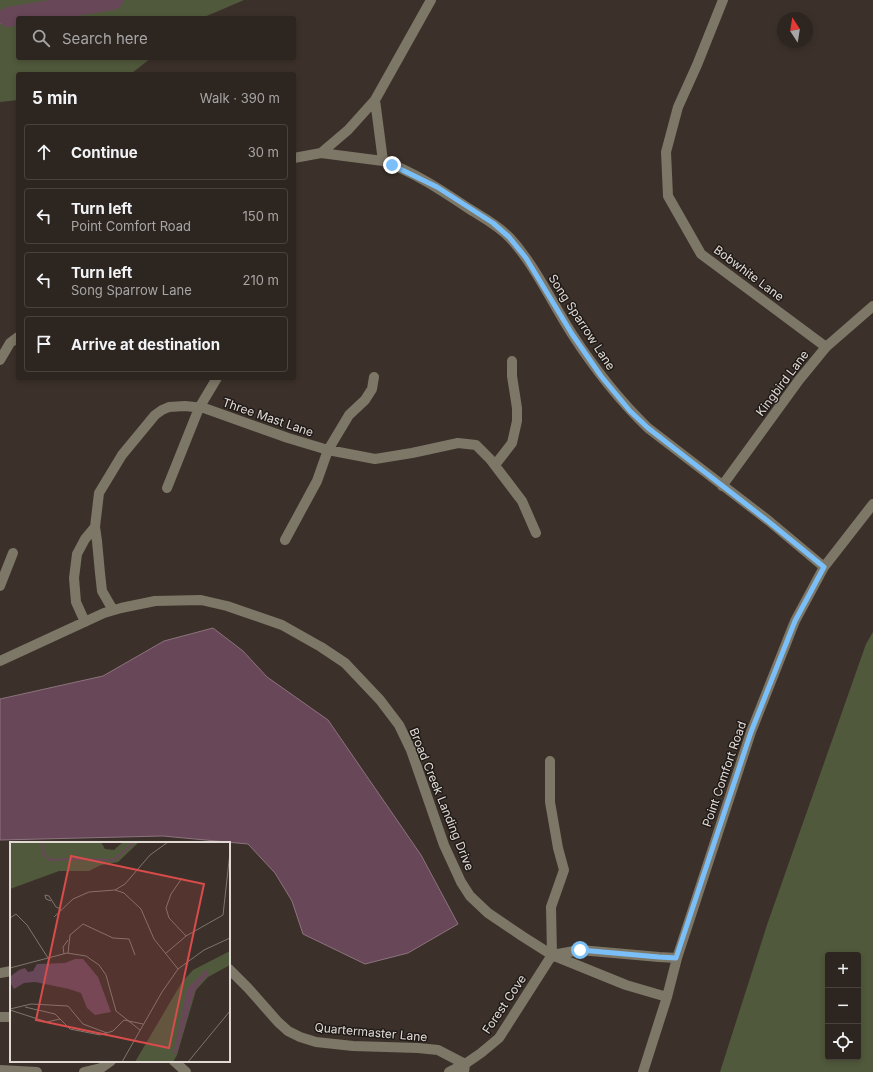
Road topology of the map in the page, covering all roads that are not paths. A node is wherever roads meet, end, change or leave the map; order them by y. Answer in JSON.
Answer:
{"nodes":[{"id":1,"x":431,"y":0,"type":"edge"},
{"id":2,"x":723,"y":0,"type":"edge"},
{"id":3,"x":375,"y":100,"type":"junction"},
{"id":4,"x":321,"y":152,"type":"junction"},
{"id":5,"x":296,"y":158,"type":"edge"},
{"id":6,"x":383,"y":161,"type":"junction"},
{"id":7,"x":873,"y":306,"type":"edge"},
{"id":8,"x":9,"y":342,"type":"edge"},
{"id":9,"x":826,"y":347,"type":"junction"},
{"id":10,"x":0,"y":360,"type":"edge"},
{"id":11,"x":512,"y":360,"type":"dead end"},
{"id":12,"x":374,"y":377,"type":"dead end"},
{"id":13,"x":216,"y":380,"type":"edge"},
{"id":14,"x":199,"y":408,"type":"junction"},
{"id":15,"x":328,"y":450,"type":"junction"},
{"id":16,"x":495,"y":466,"type":"junction"},
{"id":17,"x":722,"y":486,"type":"junction"},
{"id":18,"x":167,"y":488,"type":"dead end"},
{"id":19,"x":873,"y":504,"type":"edge"},
{"id":20,"x":95,"y":526,"type":"junction"},
{"id":21,"x":536,"y":534,"type":"dead end"},
{"id":22,"x":285,"y":540,"type":"dead end"},
{"id":23,"x":13,"y":553,"type":"dead end"},
{"id":24,"x":824,"y":567,"type":"junction"},
{"id":25,"x":0,"y":586,"type":"edge"},
{"id":26,"x":113,"y":610,"type":"junction"},
{"id":27,"x":86,"y":622,"type":"junction"},
{"id":28,"x":0,"y":661,"type":"edge"},
{"id":29,"x":550,"y":760,"type":"dead end"},
{"id":30,"x":552,"y":955,"type":"junction"},
{"id":31,"x":676,"y":958,"type":"junction"},
{"id":32,"x":230,"y":970,"type":"edge"},
{"id":33,"x":10,"y":971,"type":"edge"},
{"id":34,"x":0,"y":973,"type":"edge"},
{"id":35,"x":667,"y":997,"type":"junction"},
{"id":36,"x":110,"y":1062,"type":"edge"},
{"id":37,"x":175,"y":1062,"type":"edge"},
{"id":38,"x":464,"y":1068,"type":"edge"},
{"id":39,"x":0,"y":1070,"type":"edge"},
{"id":40,"x":37,"y":1072,"type":"edge"},
{"id":41,"x":84,"y":1072,"type":"edge"},
{"id":42,"x":186,"y":1072,"type":"edge"},
{"id":43,"x":449,"y":1072,"type":"edge"},
{"id":44,"x":643,"y":1072,"type":"edge"}],
"edges":[{"from":1,"to":3,"type":"street"},
{"from":2,"to":9,"type":"street","name":"Bobwhite Lane"},
{"from":3,"to":4,"type":"street"},
{"from":3,"to":6,"type":"street"},
{"from":4,"to":5,"type":"street","name":"Song Sparrow Lane"},
{"from":4,"to":6,"type":"street","name":"Song Sparrow Lane"},
{"from":6,"to":17,"type":"street","name":"Song Sparrow Lane"},
{"from":7,"to":9,"type":"street","name":"Kingbird Lane"},
{"from":8,"to":10,"type":"street"},
{"from":9,"to":17,"type":"street","name":"Kingbird Lane"},
{"from":11,"to":16,"type":"street"},
{"from":12,"to":15,"type":"street"},
{"from":13,"to":14,"type":"street","name":"Three Mast Lane"},
{"from":14,"to":15,"type":"street","name":"Three Mast Lane"},
{"from":14,"to":18,"type":"street","name":"Three Mast Lane"},
{"from":14,"to":20,"type":"street","name":"Three Mast Lane"},
{"from":15,"to":16,"type":"street","name":"Three Mast Lane"},
{"from":15,"to":22,"type":"street"},
{"from":16,"to":21,"type":"street","name":"Three Mast Lane"},
{"from":17,"to":24,"type":"street","name":"Song Sparrow Lane"},
{"from":19,"to":24,"type":"street","name":"Point Comfort Road"},
{"from":20,"to":26,"type":"street","name":"Three Mast Lane"},
{"from":20,"to":27,"type":"street","name":"Three Mast Lane"},
{"from":23,"to":25,"type":"street"},
{"from":24,"to":31,"type":"street","name":"Point Comfort Road"},
{"from":26,"to":27,"type":"street","name":"Broad Creek Landing Drive"},
{"from":26,"to":30,"type":"street","name":"Broad Creek Landing Drive"},
{"from":27,"to":28,"type":"street","name":"Broad Creek Landing Drive"},
{"from":29,"to":30,"type":"street"},
{"from":30,"to":31,"type":"street"},
{"from":30,"to":35,"type":"street","name":"Broad Creek Landing Drive"},
{"from":30,"to":38,"type":"street","name":"Forest Cove"},
{"from":31,"to":35,"type":"street","name":"Point Comfort Road"},
{"from":32,"to":38,"type":"street","name":"Quartermaster Lane"},
{"from":33,"to":34,"type":"street"},
{"from":35,"to":44,"type":"street","name":"Point Comfort Road"},
{"from":36,"to":41,"type":"street"},
{"from":37,"to":42,"type":"street"},
{"from":38,"to":43,"type":"street","name":"Forest Cove"},
{"from":39,"to":40,"type":"street"}]}
